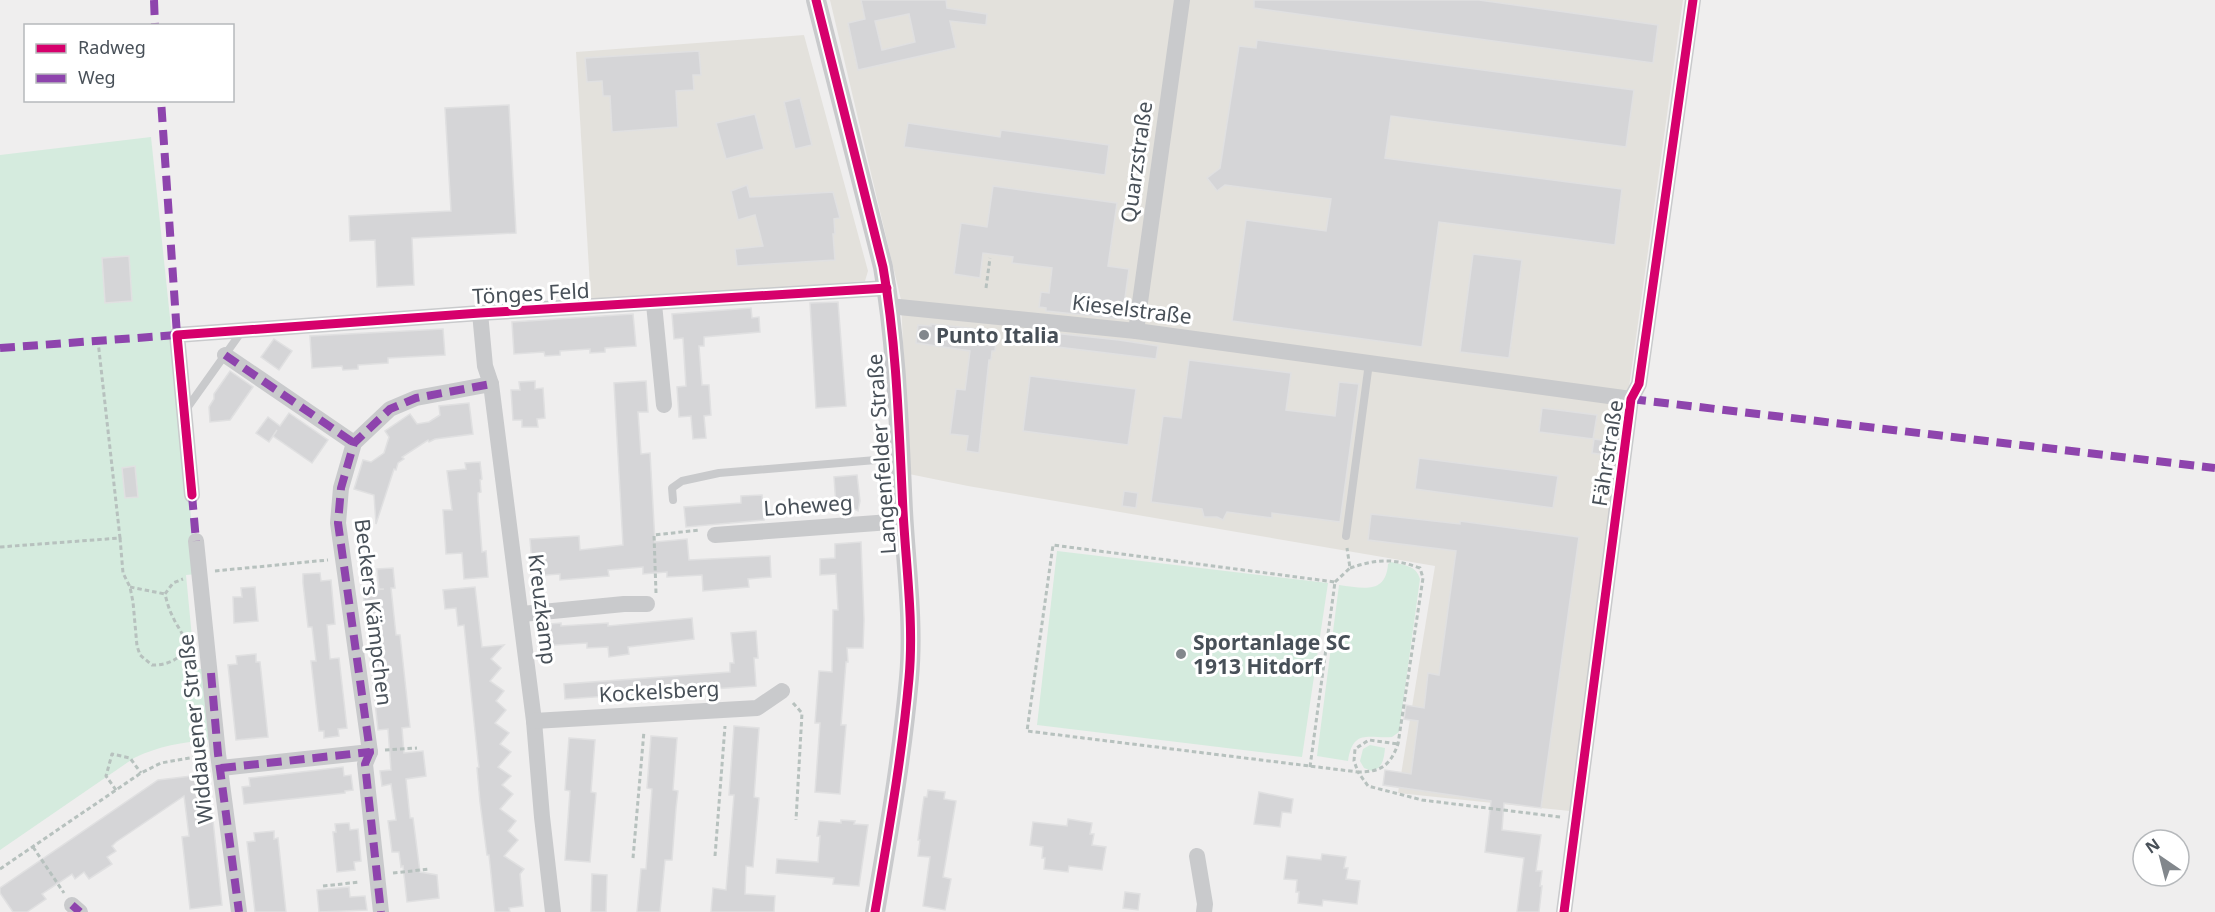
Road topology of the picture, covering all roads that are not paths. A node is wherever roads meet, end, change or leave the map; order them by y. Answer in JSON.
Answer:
{"nodes":[{"id":1,"x":816,"y":0,"type":"edge"},
{"id":2,"x":1182,"y":0,"type":"edge"},
{"id":3,"x":1693,"y":0,"type":"edge"},
{"id":4,"x":888,"y":297,"type":"junction"},
{"id":5,"x":654,"y":304,"type":"junction"},
{"id":6,"x":480,"y":313,"type":"junction"},
{"id":7,"x":242,"y":331,"type":"junction"},
{"id":8,"x":1136,"y":331,"type":"junction"},
{"id":9,"x":225,"y":355,"type":"junction"},
{"id":10,"x":1370,"y":363,"type":"junction"},
{"id":11,"x":491,"y":384,"type":"junction"},
{"id":12,"x":1631,"y":399,"type":"junction"},
{"id":13,"x":664,"y":405,"type":"dead end"},
{"id":14,"x":185,"y":411,"type":"junction"},
{"id":15,"x":354,"y":443,"type":"junction"},
{"id":16,"x":900,"y":458,"type":"junction"},
{"id":17,"x":192,"y":495,"type":"dead end"},
{"id":18,"x":673,"y":500,"type":"dead end"},
{"id":19,"x":904,"y":521,"type":"junction"},
{"id":20,"x":715,"y":534,"type":"road end"},
{"id":21,"x":1346,"y":536,"type":"road end"},
{"id":22,"x":196,"y":541,"type":"dead end"},
{"id":23,"x":647,"y":604,"type":"road end"},
{"id":24,"x":522,"y":614,"type":"junction"},
{"id":25,"x":782,"y":691,"type":"road end"},
{"id":26,"x":534,"y":721,"type":"junction"},
{"id":27,"x":370,"y":752,"type":"junction"},
{"id":28,"x":219,"y":761,"type":"junction"},
{"id":29,"x":1197,"y":856,"type":"dead end"},
{"id":30,"x":239,"y":912,"type":"edge"},
{"id":31,"x":381,"y":912,"type":"edge"},
{"id":32,"x":553,"y":912,"type":"edge"},
{"id":33,"x":875,"y":912,"type":"edge"},
{"id":34,"x":1204,"y":912,"type":"edge"},
{"id":35,"x":1564,"y":912,"type":"edge"}],
"edges":[{"from":1,"to":4,"type":"street","name":"Langenfelder Straße"},
{"from":2,"to":8,"type":"street","name":"Quarzstraße"},
{"from":3,"to":12,"type":"street","name":"Fährstraße"},
{"from":4,"to":5,"type":"street","name":"Tönges Feld"},
{"from":4,"to":8,"type":"street","name":"Kieselstraße"},
{"from":4,"to":16,"type":"street","name":"Langenfelder Straße"},
{"from":5,"to":6,"type":"street","name":"Tönges Feld"},
{"from":5,"to":13,"type":"street"},
{"from":6,"to":7,"type":"street","name":"Tönges Feld"},
{"from":6,"to":11,"type":"street","name":"Kreuzkamp"},
{"from":7,"to":9,"type":"lane"},
{"from":7,"to":14,"type":"street","name":"Tönges Feld"},
{"from":8,"to":10,"type":"street","name":"Kieselstraße"},
{"from":9,"to":14,"type":"lane"},
{"from":9,"to":15,"type":"street"},
{"from":10,"to":12,"type":"street","name":"Kieselstraße"},
{"from":10,"to":21,"type":"lane"},
{"from":11,"to":15,"type":"street","name":"Beckers Kämpchen"},
{"from":11,"to":24,"type":"street","name":"Kreuzkamp"},
{"from":12,"to":35,"type":"street","name":"Fährstraße"},
{"from":14,"to":17,"type":"street"},
{"from":15,"to":27,"type":"street","name":"Beckers Kämpchen"},
{"from":16,"to":18,"type":"lane"},
{"from":16,"to":19,"type":"street","name":"Langenfelder Straße"},
{"from":19,"to":20,"type":"street","name":"Loheweg"},
{"from":19,"to":33,"type":"street","name":"Langenfelder Straße"},
{"from":22,"to":28,"type":"street","name":"Widdauener Straße"},
{"from":23,"to":24,"type":"street"},
{"from":24,"to":26,"type":"street","name":"Kreuzkamp"},
{"from":25,"to":26,"type":"street","name":"Kockelsberg"},
{"from":26,"to":32,"type":"street","name":"Kreuzkamp"},
{"from":27,"to":28,"type":"street"},
{"from":27,"to":31,"type":"street","name":"Beckers Kämpchen"},
{"from":28,"to":30,"type":"street","name":"Widdauener Straße"},
{"from":29,"to":34,"type":"street"}]}
